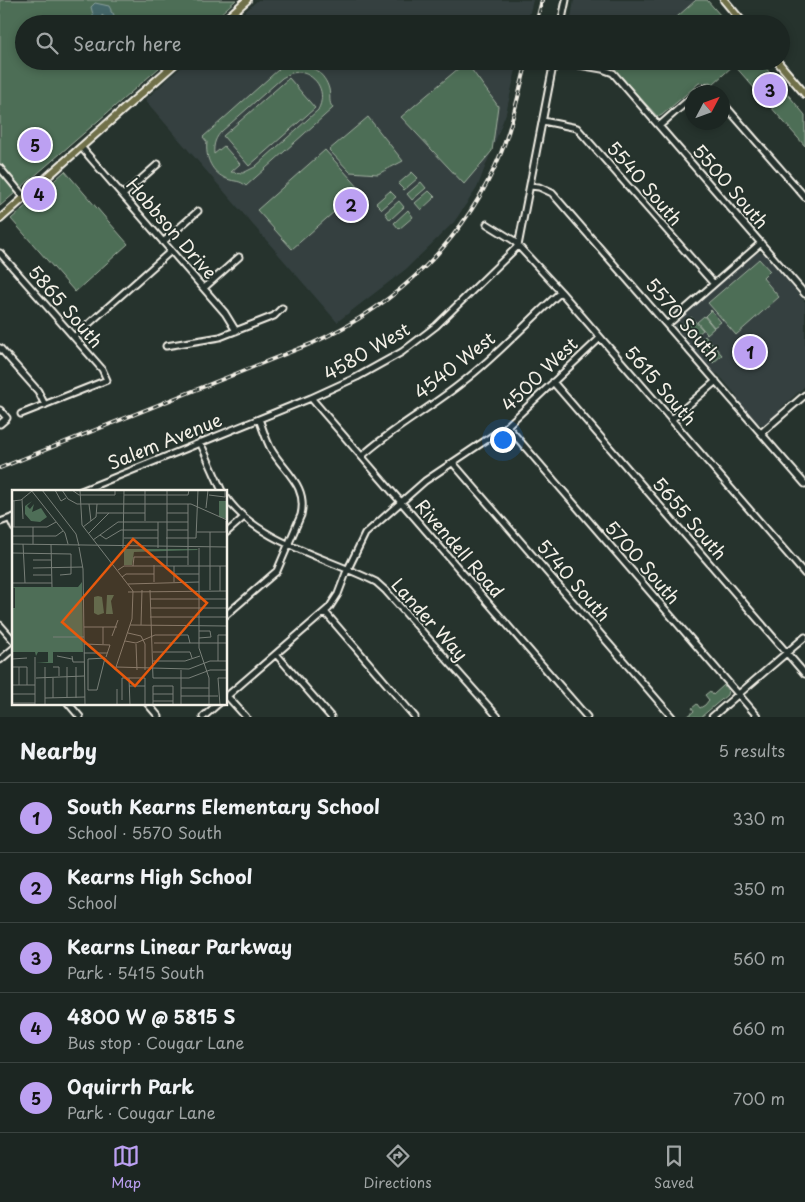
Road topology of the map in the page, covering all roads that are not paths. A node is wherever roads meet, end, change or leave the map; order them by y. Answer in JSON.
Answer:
{"nodes":[{"id":1,"x":247,"y":0,"type":"edge"},
{"id":2,"x":566,"y":0,"type":"edge"},
{"id":3,"x":724,"y":0,"type":"edge"},
{"id":4,"x":230,"y":15,"type":"edge"},
{"id":5,"x":563,"y":15,"type":"edge"},
{"id":6,"x":736,"y":15,"type":"edge"},
{"id":7,"x":168,"y":70,"type":"edge"},
{"id":8,"x":554,"y":70,"type":"edge"},
{"id":9,"x":601,"y":70,"type":"edge"},
{"id":10,"x":785,"y":70,"type":"edge"},
{"id":11,"x":805,"y":94,"type":"edge"},
{"id":12,"x":685,"y":103,"type":"edge"},
{"id":13,"x":730,"y":111,"type":"edge"},
{"id":14,"x":543,"y":121,"type":"junction"},
{"id":15,"x":659,"y":126,"type":"junction"},
{"id":16,"x":81,"y":147,"type":"junction"},
{"id":17,"x":158,"y":164,"type":"dead end"},
{"id":18,"x":0,"y":168,"type":"edge"},
{"id":19,"x":530,"y":186,"type":"junction"},
{"id":20,"x":123,"y":195,"type":"junction"},
{"id":21,"x":24,"y":197,"type":"junction"},
{"id":22,"x":805,"y":197,"type":"edge"},
{"id":23,"x":198,"y":211,"type":"dead end"},
{"id":24,"x":0,"y":219,"type":"edge"},
{"id":25,"x":487,"y":224,"type":"dead end"},
{"id":26,"x":163,"y":242,"type":"junction"},
{"id":27,"x":761,"y":243,"type":"junction"},
{"id":28,"x":518,"y":246,"type":"junction"},
{"id":29,"x":171,"y":251,"type":"junction"},
{"id":30,"x":0,"y":253,"type":"edge"},
{"id":31,"x":239,"y":257,"type":"dead end"},
{"id":32,"x":714,"y":284,"type":"junction"},
{"id":33,"x":204,"y":288,"type":"junction"},
{"id":34,"x":561,"y":292,"type":"junction"},
{"id":35,"x":805,"y":294,"type":"edge"},
{"id":36,"x":282,"y":308,"type":"dead end"},
{"id":37,"x":668,"y":325,"type":"junction"},
{"id":38,"x":236,"y":331,"type":"junction"},
{"id":39,"x":74,"y":337,"type":"junction"},
{"id":40,"x":600,"y":338,"type":"junction"},
{"id":41,"x":166,"y":346,"type":"dead end"},
{"id":42,"x":0,"y":348,"type":"edge"},
{"id":43,"x":716,"y":381,"type":"junction"},
{"id":44,"x":553,"y":382,"type":"junction"},
{"id":45,"x":805,"y":395,"type":"edge"},
{"id":46,"x":311,"y":398,"type":"junction"},
{"id":47,"x":45,"y":405,"type":"junction"},
{"id":48,"x":0,"y":410,"type":"edge"},
{"id":49,"x":21,"y":414,"type":"dead end"},
{"id":50,"x":259,"y":419,"type":"junction"},
{"id":51,"x":671,"y":420,"type":"junction"},
{"id":52,"x":0,"y":424,"type":"edge"},
{"id":53,"x":507,"y":426,"type":"junction"},
{"id":54,"x":761,"y":434,"type":"junction"},
{"id":55,"x":200,"y":442,"type":"junction"},
{"id":56,"x":362,"y":456,"type":"junction"},
{"id":57,"x":454,"y":463,"type":"junction"},
{"id":58,"x":805,"y":484,"type":"edge"},
{"id":59,"x":84,"y":490,"type":"edge"},
{"id":60,"x":222,"y":490,"type":"edge"},
{"id":61,"x":228,"y":500,"type":"edge"},
{"id":62,"x":401,"y":502,"type":"junction"},
{"id":63,"x":12,"y":518,"type":"edge"},
{"id":64,"x":243,"y":518,"type":"junction"},
{"id":65,"x":0,"y":522,"type":"edge"},
{"id":66,"x":228,"y":531,"type":"edge"},
{"id":67,"x":288,"y":544,"type":"junction"},
{"id":68,"x":348,"y":569,"type":"junction"},
{"id":69,"x":805,"y":574,"type":"edge"},
{"id":70,"x":325,"y":612,"type":"junction"},
{"id":71,"x":228,"y":613,"type":"edge"},
{"id":72,"x":0,"y":625,"type":"edge"},
{"id":73,"x":805,"y":637,"type":"edge"},
{"id":74,"x":12,"y":639,"type":"edge"},
{"id":75,"x":12,"y":650,"type":"edge"},
{"id":76,"x":786,"y":652,"type":"junction"},
{"id":77,"x":276,"y":654,"type":"junction"},
{"id":78,"x":0,"y":660,"type":"edge"},
{"id":79,"x":805,"y":674,"type":"edge"},
{"id":80,"x":738,"y":694,"type":"junction"},
{"id":81,"x":228,"y":696,"type":"edge"},
{"id":82,"x":228,"y":698,"type":"edge"},
{"id":83,"x":69,"y":704,"type":"edge"},
{"id":84,"x":148,"y":704,"type":"edge"},
{"id":85,"x":218,"y":704,"type":"edge"},
{"id":86,"x":80,"y":717,"type":"edge"},
{"id":87,"x":159,"y":717,"type":"edge"},
{"id":88,"x":203,"y":717,"type":"edge"},
{"id":89,"x":246,"y":717,"type":"edge"},
{"id":90,"x":331,"y":717,"type":"edge"},
{"id":91,"x":415,"y":717,"type":"edge"},
{"id":92,"x":498,"y":717,"type":"edge"},
{"id":93,"x":587,"y":717,"type":"edge"},
{"id":94,"x":672,"y":717,"type":"edge"},
{"id":95,"x":712,"y":717,"type":"edge"},
{"id":96,"x":758,"y":717,"type":"edge"}],
"edges":[{"from":1,"to":4,"type":"main road"},
{"from":2,"to":5,"type":"street"},
{"from":3,"to":6,"type":"main road"},
{"from":7,"to":16,"type":"main road"},
{"from":8,"to":14,"type":"street"},
{"from":9,"to":15,"type":"street","name":"5500 South"},
{"from":10,"to":11,"type":"main road"},
{"from":12,"to":15,"type":"street"},
{"from":13,"to":22,"type":"street"},
{"from":14,"to":19,"type":"street"},
{"from":14,"to":32,"type":"street","name":"5540 South"},
{"from":15,"to":27,"type":"street","name":"5500 South"},
{"from":16,"to":20,"type":"street","name":"Hobbson Drive"},
{"from":16,"to":21,"type":"main road"},
{"from":17,"to":20,"type":"street"},
{"from":18,"to":21,"type":"street"},
{"from":19,"to":28,"type":"street"},
{"from":19,"to":37,"type":"street","name":"5570 South"},
{"from":20,"to":26,"type":"street","name":"Hobbson Drive"},
{"from":21,"to":24,"type":"main road"},
{"from":23,"to":26,"type":"street"},
{"from":25,"to":28,"type":"street","name":"5615 South"},
{"from":26,"to":29,"type":"street","name":"Hobbson Drive"},
{"from":27,"to":32,"type":"street"},
{"from":27,"to":35,"type":"street","name":"5500 South"},
{"from":28,"to":34,"type":"street","name":"5615 South"},
{"from":28,"to":46,"type":"street","name":"4580 West"},
{"from":29,"to":33,"type":"street","name":"Hobbson Drive"},
{"from":29,"to":39,"type":"street"},
{"from":30,"to":39,"type":"street","name":"5865 South"},
{"from":31,"to":33,"type":"street"},
{"from":32,"to":37,"type":"street"},
{"from":33,"to":38,"type":"street","name":"Hobbson Drive"},
{"from":34,"to":40,"type":"street","name":"5615 South"},
{"from":34,"to":56,"type":"street","name":"4540 West"},
{"from":36,"to":38,"type":"street"},
{"from":37,"to":43,"type":"street","name":"5570 South"},
{"from":38,"to":41,"type":"street"},
{"from":39,"to":47,"type":"street","name":"5865 South"},
{"from":40,"to":44,"type":"street","name":"4500 West"},
{"from":40,"to":51,"type":"street","name":"5615 South"},
{"from":42,"to":47,"type":"street"},
{"from":43,"to":51,"type":"street"},
{"from":43,"to":54,"type":"street","name":"5570 South"},
{"from":44,"to":53,"type":"street","name":"4500 West"},
{"from":44,"to":76,"type":"street","name":"5655 South"},
{"from":45,"to":54,"type":"street"},
{"from":46,"to":50,"type":"street","name":"4580 West"},
{"from":46,"to":56,"type":"street","name":"Rivendell Road"},
{"from":47,"to":49,"type":"street"},
{"from":48,"to":52,"type":"street"},
{"from":50,"to":55,"type":"street","name":"Salem Avenue"},
{"from":50,"to":67,"type":"street"},
{"from":51,"to":69,"type":"street","name":"5615 South"},
{"from":53,"to":57,"type":"street","name":"4500 West"},
{"from":53,"to":80,"type":"street","name":"5700 South"},
{"from":54,"to":58,"type":"street","name":"5570 South"},
{"from":55,"to":59,"type":"street","name":"Salem Avenue"},
{"from":55,"to":60,"type":"street"},
{"from":56,"to":62,"type":"street","name":"Rivendell Road"},
{"from":57,"to":62,"type":"street","name":"4500 West"},
{"from":57,"to":94,"type":"street","name":"5740 South"},
{"from":61,"to":64,"type":"street","name":"Lander Way"},
{"from":62,"to":68,"type":"street","name":"4500 West"},
{"from":62,"to":93,"type":"street","name":"Rivendell Road"},
{"from":63,"to":65,"type":"street"},
{"from":64,"to":66,"type":"street"},
{"from":64,"to":67,"type":"street","name":"Lander Way"},
{"from":67,"to":68,"type":"street","name":"Lander Way"},
{"from":67,"to":71,"type":"street"},
{"from":68,"to":70,"type":"street","name":"4500 West"},
{"from":68,"to":92,"type":"street","name":"Lander Way"},
{"from":70,"to":77,"type":"street","name":"4500 West"},
{"from":70,"to":91,"type":"street"},
{"from":72,"to":74,"type":"street"},
{"from":73,"to":76,"type":"street"},
{"from":75,"to":78,"type":"street"},
{"from":76,"to":79,"type":"street","name":"5655 South"},
{"from":76,"to":80,"type":"street"},
{"from":77,"to":81,"type":"street","name":"4500 West"},
{"from":77,"to":90,"type":"street"},
{"from":80,"to":95,"type":"street"},
{"from":80,"to":96,"type":"street","name":"5700 South"},
{"from":82,"to":89,"type":"street"},
{"from":83,"to":86,"type":"street"},
{"from":84,"to":87,"type":"street"},
{"from":85,"to":88,"type":"street"}]}
